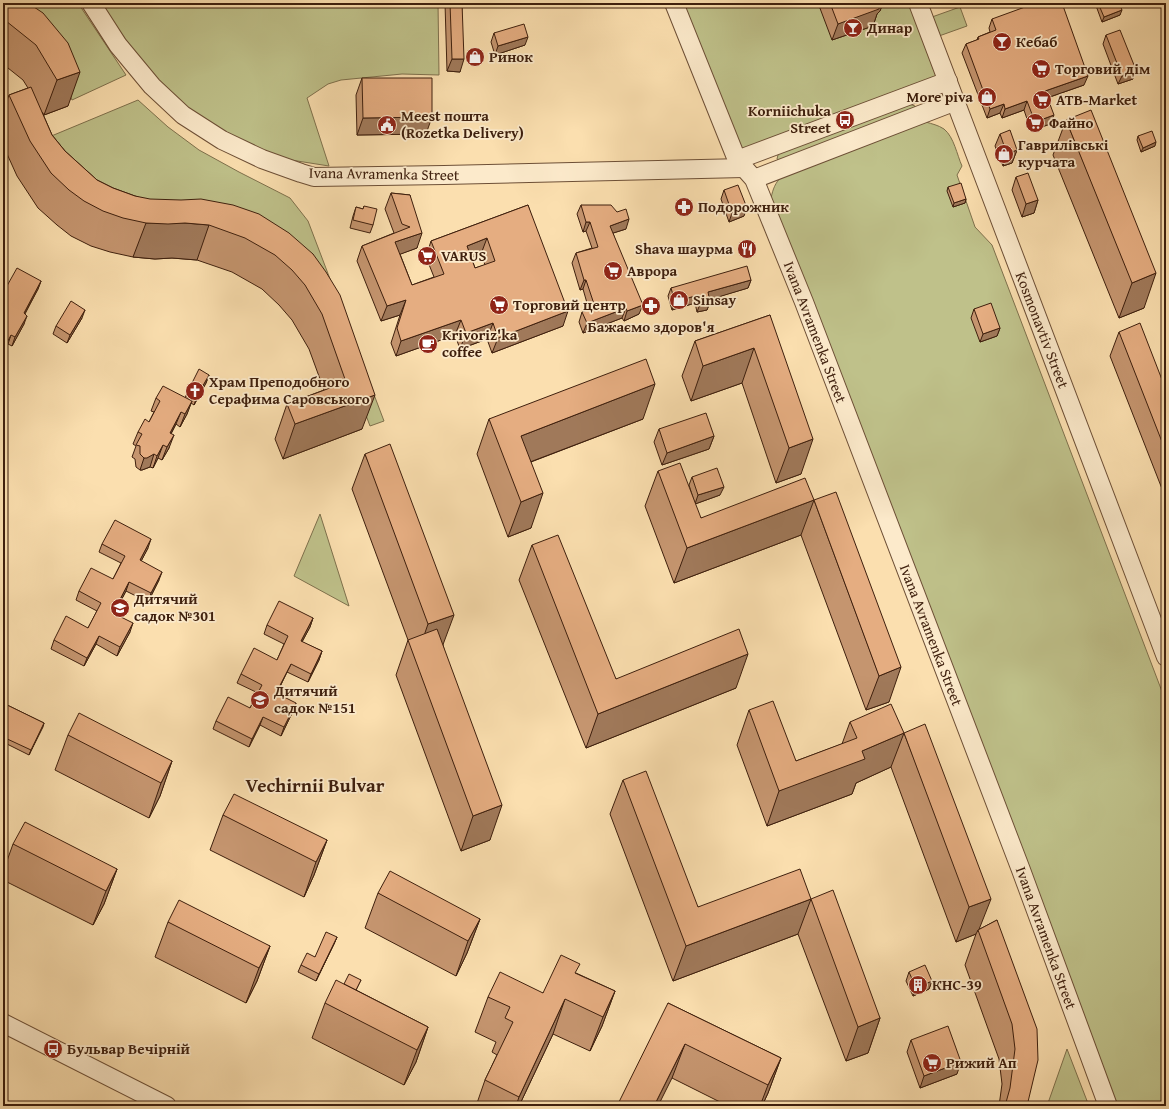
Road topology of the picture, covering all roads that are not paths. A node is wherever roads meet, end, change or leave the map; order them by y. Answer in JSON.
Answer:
{"nodes":[{"id":1,"x":91,"y":3,"type":"edge"},
{"id":2,"x":674,"y":3,"type":"edge"},
{"id":3,"x":918,"y":3,"type":"edge"},
{"id":4,"x":948,"y":81,"type":"junction"},
{"id":5,"x":956,"y":101,"type":"junction"},
{"id":6,"x":745,"y":169,"type":"junction"},
{"id":7,"x":1166,"y":657,"type":"edge"},
{"id":8,"x":3,"y":1023,"type":"edge"},
{"id":9,"x":167,"y":1106,"type":"edge"},
{"id":10,"x":1108,"y":1106,"type":"edge"}],
"edges":[{"from":1,"to":6,"type":"street","name":"Ivana Avramenka Street"},
{"from":2,"to":6,"type":"street","name":"Ivana Avramenka Street"},
{"from":3,"to":4,"type":"street","name":"Kosmonavtiv Street"},
{"from":4,"to":5,"type":"street","name":"Kosmonavtiv Street"},
{"from":4,"to":6,"type":"street"},
{"from":5,"to":6,"type":"street"},
{"from":5,"to":7,"type":"street","name":"Kosmonavtiv Street"},
{"from":6,"to":10,"type":"street","name":"Ivana Avramenka Street"},
{"from":8,"to":9,"type":"street"}]}
